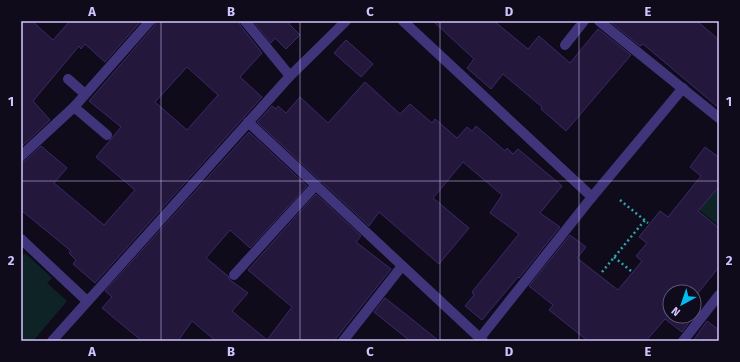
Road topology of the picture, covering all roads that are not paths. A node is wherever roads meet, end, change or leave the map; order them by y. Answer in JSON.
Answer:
{"nodes":[{"id":1,"x":150,"y":21,"type":"edge"},
{"id":2,"x":245,"y":21,"type":"edge"},
{"id":3,"x":346,"y":21,"type":"edge"},
{"id":4,"x":403,"y":21,"type":"edge"},
{"id":5,"x":584,"y":21,"type":"edge"},
{"id":6,"x":599,"y":21,"type":"edge"},
{"id":7,"x":565,"y":45,"type":"dead end"},
{"id":8,"x":290,"y":76,"type":"junction"},
{"id":9,"x":68,"y":79,"type":"dead end"},
{"id":10,"x":683,"y":88,"type":"junction"},
{"id":11,"x":85,"y":94,"type":"junction"},
{"id":12,"x":74,"y":107,"type":"junction"},
{"id":13,"x":719,"y":118,"type":"edge"},
{"id":14,"x":248,"y":122,"type":"junction"},
{"id":15,"x":107,"y":135,"type":"dead end"},
{"id":16,"x":21,"y":156,"type":"edge"},
{"id":17,"x":316,"y":185,"type":"junction"},
{"id":18,"x":592,"y":197,"type":"junction"},
{"id":19,"x":21,"y":239,"type":"edge"},
{"id":20,"x":402,"y":266,"type":"junction"},
{"id":21,"x":234,"y":275,"type":"dead end"},
{"id":22,"x":719,"y":295,"type":"edge"},
{"id":23,"x":87,"y":301,"type":"junction"},
{"id":24,"x":481,"y":340,"type":"edge"},
{"id":25,"x":52,"y":341,"type":"edge"},
{"id":26,"x":343,"y":341,"type":"edge"},
{"id":27,"x":683,"y":341,"type":"edge"}],
"edges":[{"from":1,"to":11,"type":"street"},
{"from":2,"to":8,"type":"street"},
{"from":3,"to":8,"type":"street"},
{"from":4,"to":18,"type":"street"},
{"from":5,"to":7,"type":"street"},
{"from":6,"to":10,"type":"street"},
{"from":8,"to":14,"type":"street"},
{"from":9,"to":11,"type":"street"},
{"from":10,"to":13,"type":"street"},
{"from":10,"to":18,"type":"street"},
{"from":11,"to":12,"type":"street"},
{"from":12,"to":15,"type":"street"},
{"from":12,"to":16,"type":"street"},
{"from":14,"to":17,"type":"street"},
{"from":14,"to":23,"type":"street"},
{"from":17,"to":20,"type":"street"},
{"from":17,"to":21,"type":"street"},
{"from":18,"to":24,"type":"street"},
{"from":19,"to":23,"type":"street"},
{"from":20,"to":24,"type":"street"},
{"from":20,"to":26,"type":"street"},
{"from":22,"to":27,"type":"street"},
{"from":23,"to":25,"type":"street"}]}
